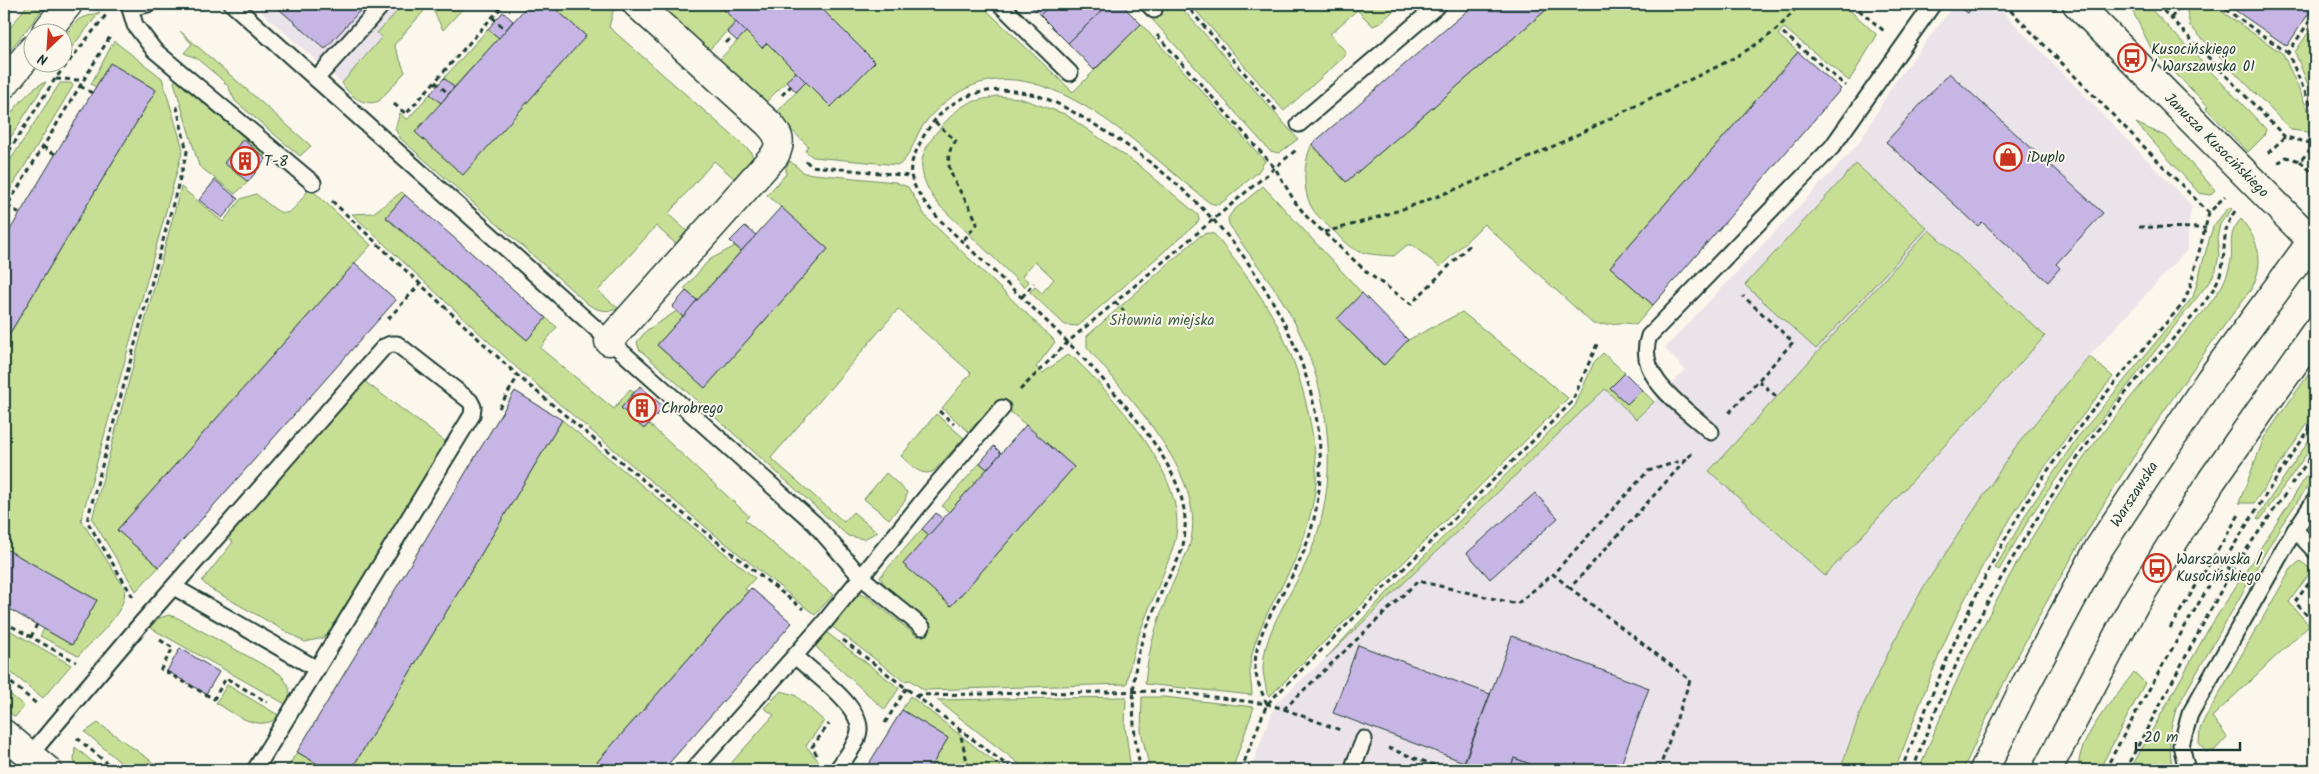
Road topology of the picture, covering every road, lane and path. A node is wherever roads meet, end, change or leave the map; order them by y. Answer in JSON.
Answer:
{"nodes":[{"id":1,"x":68,"y":4,"type":"edge"},
{"id":2,"x":128,"y":4,"type":"edge"},
{"id":3,"x":148,"y":4,"type":"edge"},
{"id":4,"x":232,"y":4,"type":"edge"},
{"id":5,"x":383,"y":4,"type":"edge"},
{"id":6,"x":504,"y":4,"type":"edge"},
{"id":7,"x":637,"y":4,"type":"edge"},
{"id":8,"x":1000,"y":4,"type":"edge"},
{"id":9,"x":1185,"y":4,"type":"edge"},
{"id":10,"x":1439,"y":4,"type":"edge"},
{"id":11,"x":1799,"y":4,"type":"edge"},
{"id":12,"x":1852,"y":4,"type":"edge"},
{"id":13,"x":1933,"y":4,"type":"edge"},
{"id":14,"x":2004,"y":4,"type":"edge"},
{"id":15,"x":2077,"y":4,"type":"edge"},
{"id":16,"x":2157,"y":4,"type":"edge"},
{"id":17,"x":2182,"y":4,"type":"edge"},
{"id":18,"x":2218,"y":4,"type":"edge"},
{"id":19,"x":1151,"y":7,"type":"edge"},
{"id":20,"x":108,"y":12,"type":"dead end"},
{"id":21,"x":2315,"y":13,"type":"edge"},
{"id":22,"x":492,"y":17,"type":"junction"},
{"id":23,"x":2171,"y":18,"type":"junction"},
{"id":24,"x":54,"y":22,"type":"edge"},
{"id":25,"x":506,"y":30,"type":"dead end"},
{"id":26,"x":1783,"y":33,"type":"dead end"},
{"id":27,"x":1886,"y":33,"type":"dead end"},
{"id":28,"x":118,"y":41,"type":"dead end"},
{"id":29,"x":2288,"y":53,"type":"junction"},
{"id":30,"x":22,"y":62,"type":"edge"},
{"id":31,"x":1070,"y":73,"type":"dead end"},
{"id":32,"x":56,"y":79,"type":"junction"},
{"id":33,"x":316,"y":79,"type":"junction"},
{"id":34,"x":83,"y":80,"type":"junction"},
{"id":35,"x":435,"y":82,"type":"junction"},
{"id":36,"x":4,"y":84,"type":"edge"},
{"id":37,"x":80,"y":86,"type":"junction"},
{"id":38,"x":1850,"y":89,"type":"dead end"},
{"id":39,"x":92,"y":93,"type":"dead end"},
{"id":40,"x":448,"y":94,"type":"dead end"},
{"id":41,"x":176,"y":101,"type":"dead end"},
{"id":42,"x":394,"y":104,"type":"dead end"},
{"id":43,"x":1279,"y":113,"type":"dead end"},
{"id":44,"x":2315,"y":115,"type":"edge"},
{"id":45,"x":935,"y":122,"type":"junction"},
{"id":46,"x":1299,"y":124,"type":"dead end"},
{"id":47,"x":778,"y":137,"type":"junction"},
{"id":48,"x":2284,"y":137,"type":"junction"},
{"id":49,"x":2315,"y":145,"type":"edge"},
{"id":50,"x":43,"y":147,"type":"junction"},
{"id":51,"x":55,"y":154,"type":"dead end"},
{"id":52,"x":4,"y":159,"type":"edge"},
{"id":53,"x":2300,"y":161,"type":"junction"},
{"id":54,"x":1275,"y":168,"type":"junction"},
{"id":55,"x":2315,"y":175,"type":"edge"},
{"id":56,"x":911,"y":176,"type":"junction"},
{"id":57,"x":313,"y":183,"type":"joint"},
{"id":58,"x":2260,"y":188,"type":"junction"},
{"id":59,"x":7,"y":206,"type":"junction"},
{"id":60,"x":4,"y":212,"type":"edge"},
{"id":61,"x":20,"y":213,"type":"dead end"},
{"id":62,"x":2209,"y":213,"type":"junction"},
{"id":63,"x":1214,"y":218,"type":"junction"},
{"id":64,"x":2139,"y":227,"type":"dead end"},
{"id":65,"x":2206,"y":228,"type":"junction"},
{"id":66,"x":1324,"y":232,"type":"junction"},
{"id":67,"x":2314,"y":241,"type":"edge"},
{"id":68,"x":962,"y":242,"type":"junction"},
{"id":69,"x":1472,"y":242,"type":"dead end"},
{"id":70,"x":1034,"y":283,"type":"dead end"},
{"id":71,"x":2280,"y":284,"type":"junction"},
{"id":72,"x":1744,"y":296,"type":"dead end"},
{"id":73,"x":1022,"y":297,"type":"junction"},
{"id":74,"x":1115,"y":302,"type":"junction"},
{"id":75,"x":1124,"y":311,"type":"dead end"},
{"id":76,"x":2315,"y":333,"type":"edge"},
{"id":77,"x":609,"y":341,"type":"junction"},
{"id":78,"x":1068,"y":341,"type":"junction"},
{"id":79,"x":1598,"y":342,"type":"dead end"},
{"id":80,"x":1758,"y":380,"type":"junction"},
{"id":81,"x":1776,"y":397,"type":"dead end"},
{"id":82,"x":1002,"y":408,"type":"joint"},
{"id":83,"x":2315,"y":421,"type":"edge"},
{"id":84,"x":1711,"y":432,"type":"junction"},
{"id":85,"x":2315,"y":451,"type":"edge"},
{"id":86,"x":1687,"y":460,"type":"junction"},
{"id":87,"x":2315,"y":500,"type":"edge"},
{"id":88,"x":2240,"y":513,"type":"dead end"},
{"id":89,"x":2295,"y":530,"type":"junction"},
{"id":90,"x":2315,"y":551,"type":"edge"},
{"id":91,"x":2213,"y":558,"type":"junction"},
{"id":92,"x":2223,"y":564,"type":"junction"},
{"id":93,"x":2232,"y":570,"type":"junction"},
{"id":94,"x":1553,"y":574,"type":"junction"},
{"id":95,"x":2315,"y":575,"type":"edge"},
{"id":96,"x":860,"y":576,"type":"junction"},
{"id":97,"x":174,"y":587,"type":"junction"},
{"id":98,"x":1570,"y":588,"type":"junction"},
{"id":99,"x":136,"y":602,"type":"dead end"},
{"id":100,"x":4,"y":622,"type":"edge"},
{"id":101,"x":37,"y":624,"type":"dead end"},
{"id":102,"x":823,"y":624,"type":"junction"},
{"id":103,"x":2315,"y":624,"type":"edge"},
{"id":104,"x":138,"y":627,"type":"junction"},
{"id":105,"x":922,"y":627,"type":"dead end"},
{"id":106,"x":2170,"y":628,"type":"dead end"},
{"id":107,"x":31,"y":637,"type":"junction"},
{"id":108,"x":795,"y":656,"type":"junction"},
{"id":109,"x":81,"y":664,"type":"dead end"},
{"id":110,"x":317,"y":669,"type":"junction"},
{"id":111,"x":1135,"y":691,"type":"junction"},
{"id":112,"x":916,"y":695,"type":"junction"},
{"id":113,"x":1267,"y":704,"type":"junction"},
{"id":114,"x":289,"y":716,"type":"junction"},
{"id":115,"x":959,"y":728,"type":"junction"},
{"id":116,"x":4,"y":734,"type":"edge"},
{"id":117,"x":1364,"y":739,"type":"dead end"},
{"id":118,"x":2062,"y":739,"type":"junction"},
{"id":119,"x":38,"y":763,"type":"edge"},
{"id":120,"x":255,"y":770,"type":"edge"},
{"id":121,"x":693,"y":770,"type":"edge"},
{"id":122,"x":837,"y":770,"type":"edge"},
{"id":123,"x":969,"y":770,"type":"edge"},
{"id":124,"x":1013,"y":770,"type":"edge"},
{"id":125,"x":1140,"y":770,"type":"edge"},
{"id":126,"x":1241,"y":770,"type":"edge"},
{"id":127,"x":1352,"y":770,"type":"edge"},
{"id":128,"x":1659,"y":770,"type":"edge"},
{"id":129,"x":1901,"y":770,"type":"edge"},
{"id":130,"x":1912,"y":770,"type":"edge"},
{"id":131,"x":1984,"y":770,"type":"edge"},
{"id":132,"x":2047,"y":770,"type":"edge"},
{"id":133,"x":2060,"y":770,"type":"edge"},
{"id":134,"x":2105,"y":770,"type":"edge"},
{"id":135,"x":2125,"y":770,"type":"edge"},
{"id":136,"x":2187,"y":770,"type":"edge"}],
"edges":[{"from":1,"to":24,"type":"street"},
{"from":2,"to":3,"type":"lane"},
{"from":2,"to":57,"type":"lane"},
{"from":4,"to":33,"type":"lane"},
{"from":5,"to":33,"type":"lane"},
{"from":6,"to":22,"type":"path"},
{"from":7,"to":47,"type":"street"},
{"from":8,"to":31,"type":"lane"},
{"from":9,"to":43,"type":"path"},
{"from":10,"to":46,"type":"lane"},
{"from":11,"to":66,"type":"path"},
{"from":12,"to":27,"type":"path"},
{"from":13,"to":84,"type":"lane"},
{"from":14,"to":62,"type":"path"},
{"from":15,"to":58,"type":"street","name":"Janusza Kusocińskiego"},
{"from":16,"to":23,"type":"path"},
{"from":17,"to":23,"type":"path"},
{"from":18,"to":29,"type":"path"},
{"from":19,"to":54,"type":"path"},
{"from":20,"to":32,"type":"path"},
{"from":21,"to":29,"type":"path"},
{"from":22,"to":25,"type":"path"},
{"from":22,"to":35,"type":"path"},
{"from":23,"to":48,"type":"path"},
{"from":26,"to":38,"type":"path"},
{"from":28,"to":34,"type":"path"},
{"from":29,"to":44,"type":"path"},
{"from":30,"to":36,"type":"street"},
{"from":32,"to":34,"type":"path"},
{"from":32,"to":52,"type":"path"},
{"from":33,"to":77,"type":"lane"},
{"from":34,"to":37,"type":"path"},
{"from":35,"to":40,"type":"path"},
{"from":35,"to":42,"type":"path"},
{"from":37,"to":39,"type":"path"},
{"from":37,"to":50,"type":"path"},
{"from":41,"to":99,"type":"path"},
{"from":45,"to":56,"type":"path"},
{"from":45,"to":63,"type":"path"},
{"from":45,"to":68,"type":"path"},
{"from":47,"to":56,"type":"path"},
{"from":47,"to":77,"type":"street"},
{"from":48,"to":49,"type":"path"},
{"from":48,"to":58,"type":"path"},
{"from":49,"to":53,"type":"path"},
{"from":50,"to":51,"type":"path"},
{"from":50,"to":59,"type":"path"},
{"from":53,"to":55,"type":"path"},
{"from":53,"to":58,"type":"path"},
{"from":54,"to":63,"type":"path"},
{"from":54,"to":66,"type":"path"},
{"from":56,"to":68,"type":"path"},
{"from":57,"to":102,"type":"path"},
{"from":58,"to":62,"type":"path"},
{"from":58,"to":67,"type":"street","name":"Janusza Kusocińskiego"},
{"from":58,"to":71,"type":"street"},
{"from":58,"to":130,"type":"path"},
{"from":59,"to":60,"type":"path"},
{"from":59,"to":61,"type":"path"},
{"from":62,"to":65,"type":"path"},
{"from":63,"to":74,"type":"path"},
{"from":63,"to":113,"type":"path"},
{"from":64,"to":65,"type":"path"},
{"from":65,"to":129,"type":"path"},
{"from":66,"to":69,"type":"path"},
{"from":67,"to":71,"type":"street","name":"Warszawska"},
{"from":68,"to":73,"type":"path"},
{"from":70,"to":73,"type":"path"},
{"from":71,"to":131,"type":"street","name":"Warszawska"},
{"from":72,"to":80,"type":"path"},
{"from":73,"to":78,"type":"path"},
{"from":74,"to":75,"type":"path"},
{"from":74,"to":78,"type":"path"},
{"from":76,"to":118,"type":"street"},
{"from":77,"to":96,"type":"lane"},
{"from":78,"to":82,"type":"path"},
{"from":78,"to":111,"type":"path"},
{"from":79,"to":113,"type":"path"},
{"from":80,"to":81,"type":"path"},
{"from":80,"to":84,"type":"path"},
{"from":82,"to":96,"type":"lane"},
{"from":83,"to":92,"type":"path"},
{"from":84,"to":86,"type":"path"},
{"from":85,"to":93,"type":"path"},
{"from":86,"to":94,"type":"path"},
{"from":86,"to":98,"type":"path"},
{"from":87,"to":89,"type":"lane"},
{"from":88,"to":91,"type":"path"},
{"from":89,"to":90,"type":"lane"},
{"from":89,"to":136,"type":"lane"},
{"from":91,"to":92,"type":"path"},
{"from":91,"to":106,"type":"path"},
{"from":92,"to":93,"type":"path"},
{"from":92,"to":134,"type":"path"},
{"from":93,"to":135,"type":"path"},
{"from":94,"to":98,"type":"path"},
{"from":94,"to":113,"type":"path"},
{"from":95,"to":103,"type":"path"},
{"from":96,"to":102,"type":"lane"},
{"from":96,"to":105,"type":"lane"},
{"from":97,"to":104,"type":"lane"},
{"from":97,"to":110,"type":"lane"},
{"from":97,"to":110,"type":"lane"},
{"from":98,"to":128,"type":"path"},
{"from":100,"to":107,"type":"path"},
{"from":101,"to":107,"type":"path"},
{"from":102,"to":108,"type":"lane"},
{"from":102,"to":112,"type":"path"},
{"from":104,"to":114,"type":"path"},
{"from":104,"to":119,"type":"lane"},
{"from":107,"to":109,"type":"path"},
{"from":108,"to":121,"type":"lane"},
{"from":108,"to":122,"type":"lane"},
{"from":110,"to":114,"type":"lane"},
{"from":111,"to":112,"type":"path"},
{"from":111,"to":113,"type":"path"},
{"from":111,"to":125,"type":"path"},
{"from":112,"to":115,"type":"path"},
{"from":113,"to":126,"type":"path"},
{"from":114,"to":120,"type":"lane"},
{"from":115,"to":123,"type":"path"},
{"from":115,"to":124,"type":"path"},
{"from":116,"to":119,"type":"street"},
{"from":117,"to":127,"type":"lane"},
{"from":118,"to":132,"type":"street"},
{"from":118,"to":133,"type":"street"}]}
